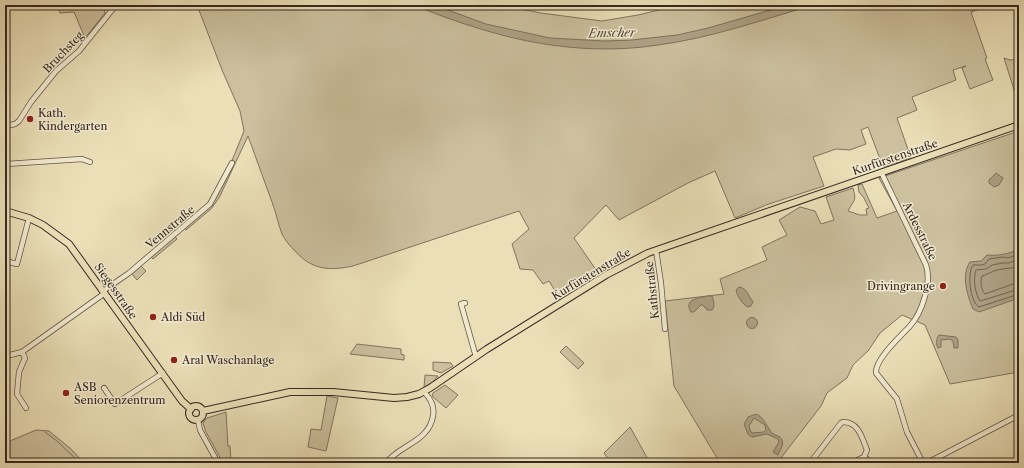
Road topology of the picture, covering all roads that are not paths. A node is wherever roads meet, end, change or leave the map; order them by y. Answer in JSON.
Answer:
{"nodes":[{"id":1,"x":116,"y":5,"type":"edge"},
{"id":2,"x":5,"y":110,"type":"edge"},
{"id":3,"x":1019,"y":125,"type":"edge"},
{"id":4,"x":6,"y":126,"type":"edge"},
{"id":5,"x":90,"y":162,"type":"dead end"},
{"id":6,"x":232,"y":163,"type":"dead end"},
{"id":7,"x":6,"y":164,"type":"edge"},
{"id":8,"x":881,"y":172,"type":"junction"},
{"id":9,"x":5,"y":187,"type":"edge"},
{"id":10,"x":5,"y":211,"type":"edge"},
{"id":11,"x":29,"y":218,"type":"junction"},
{"id":12,"x":656,"y":250,"type":"junction"},
{"id":13,"x":5,"y":261,"type":"edge"},
{"id":14,"x":104,"y":292,"type":"junction"},
{"id":15,"x":465,"y":303,"type":"dead end"},
{"id":16,"x":665,"y":329,"type":"dead end"},
{"id":17,"x":22,"y":352,"type":"junction"},
{"id":18,"x":5,"y":354,"type":"edge"},
{"id":19,"x":476,"y":357,"type":"junction"},
{"id":20,"x":162,"y":373,"type":"junction"},
{"id":21,"x":104,"y":388,"type":"dead end"},
{"id":22,"x":424,"y":392,"type":"junction"},
{"id":23,"x":26,"y":408,"type":"dead end"},
{"id":24,"x":191,"y":409,"type":"junction"},
{"id":25,"x":204,"y":411,"type":"junction"},
{"id":26,"x":1019,"y":415,"type":"edge"},
{"id":27,"x":198,"y":420,"type":"junction"},
{"id":28,"x":864,"y":457,"type":"junction"},
{"id":29,"x":218,"y":463,"type":"edge"},
{"id":30,"x":386,"y":463,"type":"edge"},
{"id":31,"x":810,"y":463,"type":"edge"},
{"id":32,"x":851,"y":463,"type":"edge"},
{"id":33,"x":872,"y":463,"type":"edge"},
{"id":34,"x":923,"y":463,"type":"edge"},
{"id":35,"x":927,"y":463,"type":"edge"}],
"edges":[{"from":1,"to":4,"type":"street","name":"Bruchsteg"},
{"from":2,"to":4,"type":"main road"},
{"from":3,"to":8,"type":"main road","name":"Kurfürstenstraße"},
{"from":4,"to":7,"type":"main road"},
{"from":5,"to":7,"type":"street"},
{"from":6,"to":14,"type":"street","name":"Vennstraße"},
{"from":7,"to":9,"type":"main road"},
{"from":8,"to":12,"type":"main road","name":"Kurfürstenstraße"},
{"from":8,"to":34,"type":"street","name":"Ardesstraße"},
{"from":10,"to":11,"type":"main road","name":"Siegesstraße"},
{"from":11,"to":13,"type":"street"},
{"from":11,"to":14,"type":"main road","name":"Siegesstraße"},
{"from":12,"to":16,"type":"street","name":"Kathstraße"},
{"from":12,"to":19,"type":"main road","name":"Kurfürstenstraße"},
{"from":14,"to":17,"type":"street","name":"Vennstraße"},
{"from":14,"to":20,"type":"main road","name":"Siegesstraße"},
{"from":15,"to":19,"type":"street"},
{"from":17,"to":18,"type":"street","name":"Vennstraße"},
{"from":17,"to":23,"type":"street"},
{"from":19,"to":22,"type":"main road","name":"Kurfürstenstraße"},
{"from":20,"to":21,"type":"street"},
{"from":20,"to":24,"type":"main road","name":"Siegesstraße"},
{"from":22,"to":25,"type":"main road","name":"Kurfürstenstraße"},
{"from":22,"to":30,"type":"street"},
{"from":24,"to":25,"type":"main road","name":"Kurfürstenstraße"},
{"from":24,"to":27,"type":"main road"},
{"from":25,"to":27,"type":"main road"},
{"from":26,"to":35,"type":"street"},
{"from":27,"to":29,"type":"street"},
{"from":28,"to":31,"type":"street"},
{"from":28,"to":32,"type":"street"},
{"from":28,"to":33,"type":"street"}]}
